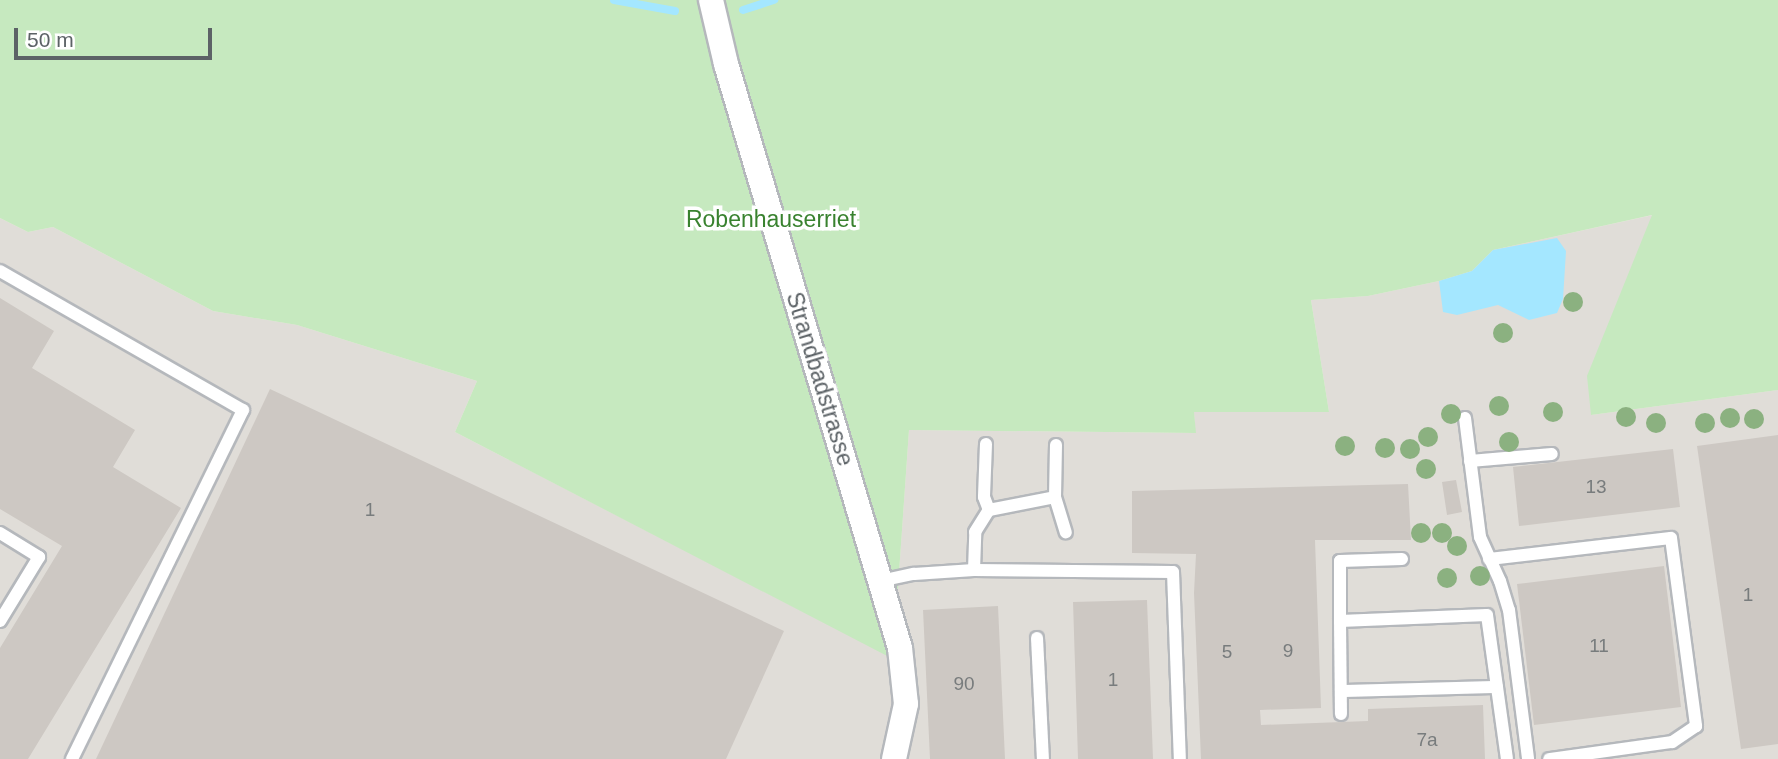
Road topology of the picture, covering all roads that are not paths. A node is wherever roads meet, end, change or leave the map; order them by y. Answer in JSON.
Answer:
{"nodes":[{"id":1,"x":712,"y":0,"type":"edge"},
{"id":2,"x":0,"y":271,"type":"edge"},
{"id":3,"x":1465,"y":418,"type":"dead end"},
{"id":4,"x":986,"y":443,"type":"dead end"},
{"id":5,"x":1056,"y":446,"type":"dead end"},
{"id":6,"x":1552,"y":454,"type":"dead end"},
{"id":7,"x":1470,"y":461,"type":"junction"},
{"id":8,"x":1055,"y":498,"type":"junction"},
{"id":9,"x":989,"y":510,"type":"junction"},
{"id":10,"x":1066,"y":532,"type":"dead end"},
{"id":11,"x":0,"y":533,"type":"edge"},
{"id":12,"x":1402,"y":559,"type":"dead end"},
{"id":13,"x":1489,"y":559,"type":"junction"},
{"id":14,"x":974,"y":570,"type":"junction"},
{"id":15,"x":880,"y":581,"type":"junction"},
{"id":16,"x":0,"y":621,"type":"edge"},
{"id":17,"x":1340,"y":621,"type":"junction"},
{"id":18,"x":1037,"y":638,"type":"dead end"},
{"id":19,"x":1497,"y":687,"type":"junction"},
{"id":20,"x":1341,"y":691,"type":"junction"},
{"id":21,"x":1341,"y":714,"type":"dead end"},
{"id":22,"x":72,"y":759,"type":"edge"},
{"id":23,"x":894,"y":759,"type":"edge"},
{"id":24,"x":1043,"y":759,"type":"edge"},
{"id":25,"x":1180,"y":759,"type":"edge"},
{"id":26,"x":1507,"y":759,"type":"edge"},
{"id":27,"x":1528,"y":759,"type":"edge"},
{"id":28,"x":1549,"y":759,"type":"edge"}],
"edges":[{"from":1,"to":15,"type":"street","name":"Strandbadstrasse"},
{"from":2,"to":22,"type":"lane"},
{"from":3,"to":7,"type":"lane"},
{"from":4,"to":9,"type":"lane"},
{"from":5,"to":8,"type":"lane"},
{"from":6,"to":7,"type":"lane"},
{"from":7,"to":13,"type":"lane"},
{"from":8,"to":9,"type":"lane"},
{"from":8,"to":10,"type":"lane"},
{"from":9,"to":14,"type":"lane"},
{"from":11,"to":16,"type":"lane"},
{"from":12,"to":17,"type":"lane"},
{"from":13,"to":27,"type":"lane"},
{"from":13,"to":28,"type":"lane"},
{"from":14,"to":15,"type":"lane"},
{"from":14,"to":25,"type":"lane"},
{"from":15,"to":23,"type":"street","name":"Strandbadstrasse"},
{"from":17,"to":19,"type":"lane"},
{"from":17,"to":20,"type":"lane"},
{"from":18,"to":24,"type":"lane"},
{"from":19,"to":20,"type":"lane"},
{"from":19,"to":26,"type":"lane"},
{"from":20,"to":21,"type":"lane"}]}
